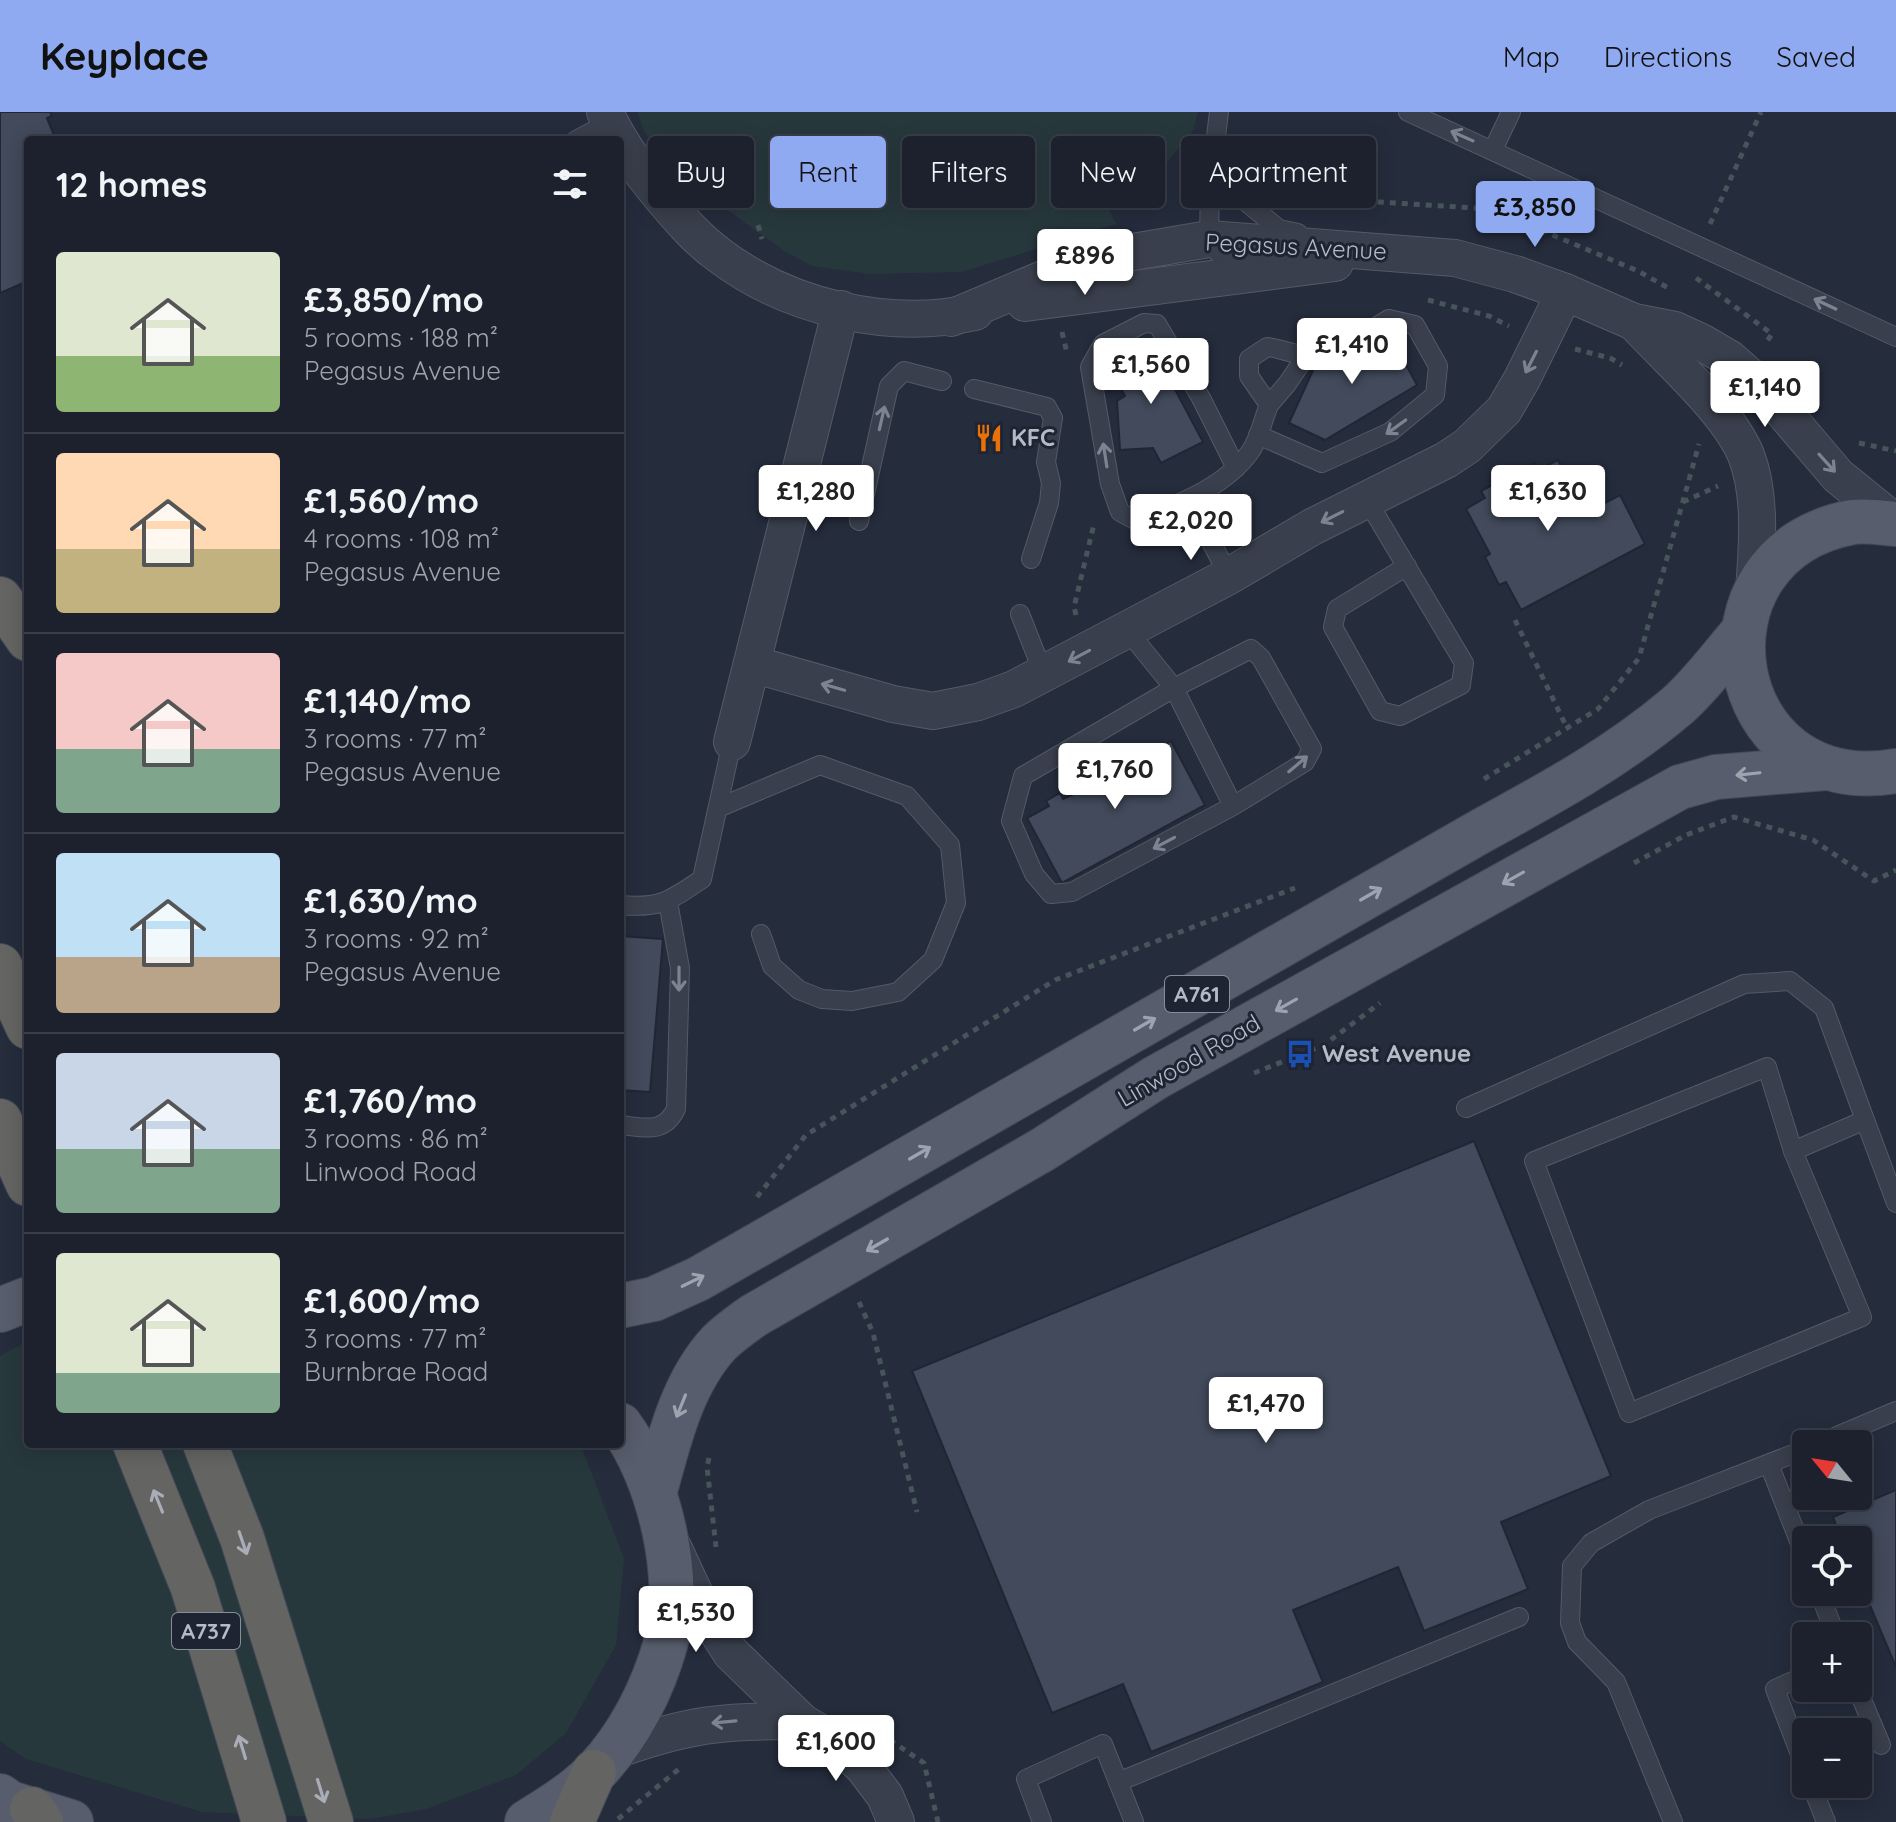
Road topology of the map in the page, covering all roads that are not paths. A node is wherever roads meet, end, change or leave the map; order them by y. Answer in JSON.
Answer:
{"nodes":[{"id":1,"x":1219,"y":112,"type":"edge"},
{"id":2,"x":1408,"y":112,"type":"edge"},
{"id":3,"x":1511,"y":112,"type":"edge"},
{"id":4,"x":608,"y":117,"type":"edge"},
{"id":5,"x":582,"y":136,"type":"edge"},
{"id":6,"x":620,"y":136,"type":"edge"},
{"id":7,"x":1217,"y":136,"type":"edge"},
{"id":8,"x":624,"y":143,"type":"edge"},
{"id":9,"x":1493,"y":150,"type":"junction"},
{"id":10,"x":1210,"y":208,"type":"edge"},
{"id":11,"x":1253,"y":208,"type":"edge"},
{"id":12,"x":1209,"y":239,"type":"junction"},
{"id":13,"x":1414,"y":254,"type":"junction"},
{"id":14,"x":1329,"y":264,"type":"junction"},
{"id":15,"x":1565,"y":292,"type":"junction"},
{"id":16,"x":841,"y":309,"type":"junction"},
{"id":17,"x":951,"y":318,"type":"junction"},
{"id":18,"x":1634,"y":322,"type":"junction"},
{"id":19,"x":1896,"y":337,"type":"edge"},
{"id":20,"x":1306,"y":356,"type":"junction"},
{"id":21,"x":942,"y":381,"type":"dead end"},
{"id":22,"x":974,"y":389,"type":"dead end"},
{"id":23,"x":1269,"y":405,"type":"junction"},
{"id":24,"x":1258,"y":435,"type":"junction"},
{"id":25,"x":1236,"y":468,"type":"junction"},
{"id":26,"x":1189,"y":500,"type":"junction"},
{"id":27,"x":1367,"y":500,"type":"junction"},
{"id":28,"x":859,"y":521,"type":"dead end"},
{"id":29,"x":1896,"y":523,"type":"edge"},
{"id":30,"x":1031,"y":559,"type":"dead end"},
{"id":31,"x":1407,"y":566,"type":"junction"},
{"id":32,"x":1229,"y":576,"type":"junction"},
{"id":33,"x":1754,"y":591,"type":"junction"},
{"id":34,"x":0,"y":599,"type":"edge"},
{"id":35,"x":1020,"y":614,"type":"dead end"},
{"id":36,"x":1127,"y":630,"type":"junction"},
{"id":37,"x":24,"y":633,"type":"edge"},
{"id":38,"x":1742,"y":633,"type":"junction"},
{"id":39,"x":752,"y":664,"type":"junction"},
{"id":40,"x":1044,"y":675,"type":"junction"},
{"id":41,"x":1174,"y":688,"type":"junction"},
{"id":42,"x":732,"y":742,"type":"joint"},
{"id":43,"x":1826,"y":768,"type":"junction"},
{"id":44,"x":1896,"y":771,"type":"edge"},
{"id":45,"x":1233,"y":806,"type":"junction"},
{"id":46,"x":718,"y":808,"type":"junction"},
{"id":47,"x":668,"y":902,"type":"junction"},
{"id":48,"x":624,"y":905,"type":"edge"},
{"id":49,"x":761,"y":934,"type":"dead end"},
{"id":50,"x":0,"y":966,"type":"edge"},
{"id":51,"x":24,"y":1018,"type":"edge"},
{"id":52,"x":1466,"y":1108,"type":"dead end"},
{"id":53,"x":1865,"y":1120,"type":"junction"},
{"id":54,"x":624,"y":1125,"type":"edge"},
{"id":55,"x":1793,"y":1151,"type":"junction"},
{"id":56,"x":1896,"y":1203,"type":"edge"},
{"id":57,"x":24,"y":1301,"type":"edge"},
{"id":58,"x":624,"y":1305,"type":"edge"},
{"id":59,"x":0,"y":1310,"type":"edge"},
{"id":60,"x":1896,"y":1411,"type":"edge"},
{"id":61,"x":1851,"y":1430,"type":"edge"},
{"id":62,"x":624,"y":1434,"type":"edge"},
{"id":63,"x":137,"y":1448,"type":"edge"},
{"id":64,"x":207,"y":1448,"type":"edge"},
{"id":65,"x":1792,"y":1455,"type":"edge"},
{"id":66,"x":1769,"y":1464,"type":"junction"},
{"id":67,"x":660,"y":1511,"type":"junction"},
{"id":68,"x":1793,"y":1526,"type":"edge"},
{"id":69,"x":1519,"y":1617,"type":"dead end"},
{"id":70,"x":1792,"y":1681,"type":"edge"},
{"id":71,"x":1863,"y":1702,"type":"edge"},
{"id":72,"x":802,"y":1722,"type":"junction"},
{"id":73,"x":1792,"y":1733,"type":"edge"},
{"id":74,"x":1881,"y":1745,"type":"dead end"},
{"id":75,"x":604,"y":1762,"type":"junction"},
{"id":76,"x":1118,"y":1782,"type":"junction"},
{"id":77,"x":1817,"y":1798,"type":"edge"},
{"id":78,"x":264,"y":1822,"type":"edge"},
{"id":79,"x":331,"y":1822,"type":"edge"},
{"id":80,"x":527,"y":1822,"type":"edge"},
{"id":81,"x":572,"y":1822,"type":"edge"},
{"id":82,"x":896,"y":1822,"type":"edge"},
{"id":83,"x":1042,"y":1822,"type":"edge"},
{"id":84,"x":1134,"y":1822,"type":"edge"},
{"id":85,"x":1673,"y":1822,"type":"edge"},
{"id":86,"x":1826,"y":1822,"type":"edge"}],
"edges":[{"from":1,"to":7,"type":"lane"},
{"from":9,"to":2,"type":"lane","one_way":true},
{"from":3,"to":9,"type":"lane"},
{"from":4,"to":5,"type":"lane"},
{"from":4,"to":6,"type":"street","name":"Pegasus Avenue"},
{"from":8,"to":16,"type":"street","name":"Pegasus Avenue"},
{"from":19,"to":9,"type":"lane","one_way":true},
{"from":10,"to":12,"type":"lane"},
{"from":11,"to":13,"type":"lane"},
{"from":12,"to":13,"type":"street","name":"Pegasus Avenue"},
{"from":12,"to":14,"type":"lane"},
{"from":12,"to":17,"type":"street","name":"Pegasus Avenue"},
{"from":13,"to":14,"type":"street","name":"Pegasus Avenue"},
{"from":13,"to":15,"type":"street","name":"Pegasus Avenue"},
{"from":14,"to":17,"type":"street","name":"Pegasus Avenue"},
{"from":15,"to":18,"type":"street","name":"Pegasus Avenue"},
{"from":15,"to":27,"type":"street","one_way":true},
{"from":16,"to":17,"type":"street","name":"Pegasus Avenue"},
{"from":16,"to":39,"type":"street"},
{"from":18,"to":29,"type":"street","name":"Pegasus Avenue","one_way":true},
{"from":18,"to":33,"type":"street","name":"Pegasus Avenue"},
{"from":20,"to":23,"type":"lane"},
{"from":20,"to":23,"type":"lane"},
{"from":20,"to":24,"type":"lane","one_way":true},
{"from":28,"to":21,"type":"lane","one_way":true},
{"from":22,"to":30,"type":"lane"},
{"from":23,"to":24,"type":"lane"},
{"from":24,"to":25,"type":"lane"},
{"from":25,"to":26,"type":"lane"},
{"from":26,"to":25,"type":"lane","one_way":true},
{"from":26,"to":32,"type":"lane"},
{"from":27,"to":31,"type":"lane"},
{"from":27,"to":32,"type":"street","one_way":true},
{"from":29,"to":33,"type":"main road"},
{"from":31,"to":31,"type":"lane"},
{"from":32,"to":36,"type":"street"},
{"from":33,"to":38,"type":"main road"},
{"from":34,"to":37,"type":"highway"},
{"from":35,"to":40,"type":"lane"},
{"from":36,"to":40,"type":"street","one_way":true},
{"from":36,"to":41,"type":"lane"},
{"from":38,"to":43,"type":"main road"},
{"from":58,"to":38,"type":"main road","number":"A761","one_way":true},
{"from":40,"to":39,"type":"street","one_way":true},
{"from":39,"to":42,"type":"street"},
{"from":41,"to":45,"type":"lane"},
{"from":45,"to":41,"type":"lane","one_way":true},
{"from":45,"to":41,"type":"lane","one_way":true},
{"from":42,"to":46,"type":"lane"},
{"from":43,"to":44,"type":"main road"},
{"from":43,"to":67,"type":"main road","name":"Linwood Road","number":"A761","one_way":true},
{"from":46,"to":47,"type":"lane"},
{"from":46,"to":49,"type":"lane"},
{"from":47,"to":48,"type":"lane"},
{"from":47,"to":54,"type":"lane","one_way":true},
{"from":50,"to":51,"type":"highway"},
{"from":52,"to":53,"type":"lane"},
{"from":53,"to":55,"type":"lane"},
{"from":53,"to":56,"type":"lane"},
{"from":55,"to":55,"type":"lane"},
{"from":57,"to":59,"type":"main road"},
{"from":60,"to":61,"type":"lane"},
{"from":62,"to":67,"type":"main road"},
{"from":78,"to":63,"type":"highway","number":"A737","one_way":true},
{"from":64,"to":79,"type":"highway","number":"A737","one_way":true},
{"from":65,"to":66,"type":"lane"},
{"from":66,"to":68,"type":"lane"},
{"from":66,"to":85,"type":"lane"},
{"from":67,"to":72,"type":"street"},
{"from":67,"to":75,"type":"main road"},
{"from":69,"to":76,"type":"lane"},
{"from":70,"to":73,"type":"lane"},
{"from":71,"to":74,"type":"lane"},
{"from":72,"to":75,"type":"street","one_way":true},
{"from":72,"to":82,"type":"street"},
{"from":75,"to":80,"type":"main road"},
{"from":75,"to":81,"type":"highway"},
{"from":76,"to":83,"type":"lane"},
{"from":76,"to":84,"type":"lane"},
{"from":77,"to":86,"type":"lane"}]}
